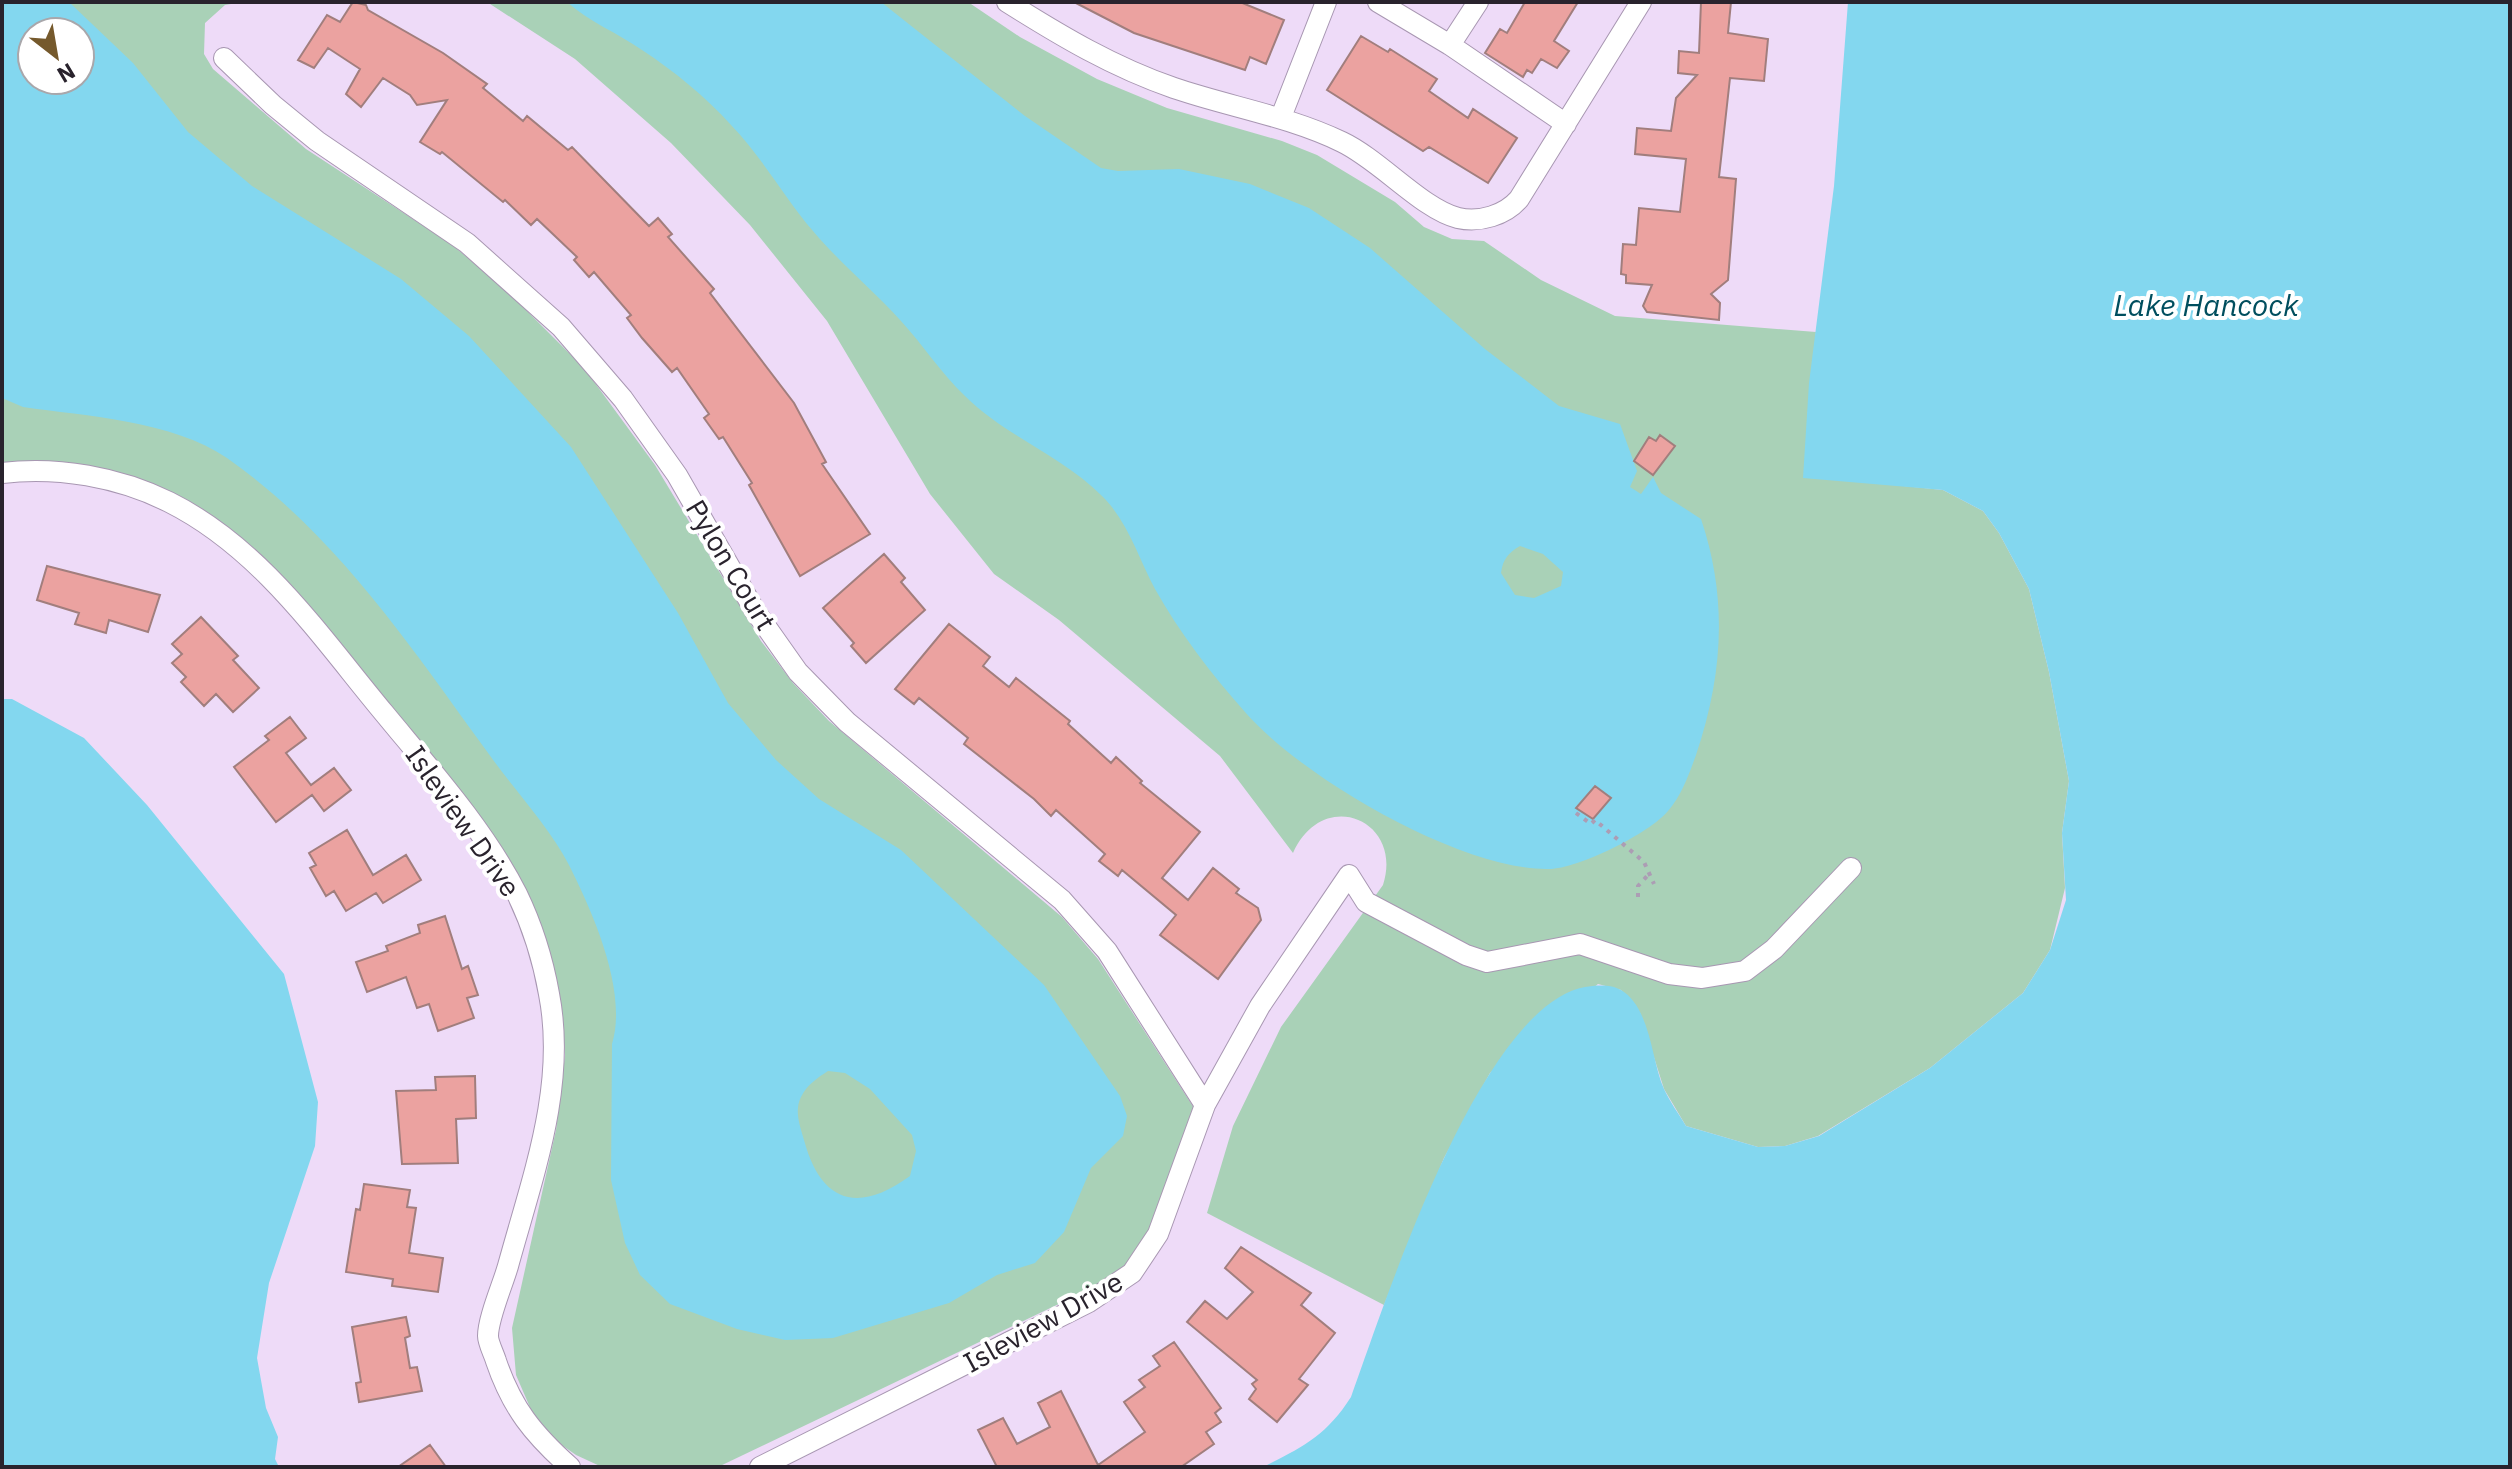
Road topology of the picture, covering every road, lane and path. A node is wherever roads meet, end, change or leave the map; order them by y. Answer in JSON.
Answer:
{"nodes":[{"id":1,"x":1007,"y":2,"type":"edge"},
{"id":2,"x":1326,"y":2,"type":"edge"},
{"id":3,"x":1378,"y":2,"type":"edge"},
{"id":4,"x":1478,"y":2,"type":"edge"},
{"id":5,"x":1641,"y":2,"type":"edge"},
{"id":6,"x":1450,"y":45,"type":"junction"},
{"id":7,"x":224,"y":58,"type":"dead end"},
{"id":8,"x":1281,"y":117,"type":"junction"},
{"id":9,"x":1566,"y":124,"type":"junction"},
{"id":10,"x":2,"y":473,"type":"edge"},
{"id":11,"x":1576,"y":813,"type":"dead end"},
{"id":12,"x":1851,"y":868,"type":"dead end"},
{"id":13,"x":1648,"y":875,"type":"junction"},
{"id":14,"x":1654,"y":884,"type":"dead end"},
{"id":15,"x":1638,"y":897,"type":"dead end"},
{"id":16,"x":1205,"y":1105,"type":"junction"},
{"id":17,"x":570,"y":1467,"type":"edge"},
{"id":18,"x":760,"y":1467,"type":"edge"}],
"edges":[{"from":1,"to":8,"type":"street"},
{"from":2,"to":8,"type":"street"},
{"from":3,"to":6,"type":"street"},
{"from":4,"to":6,"type":"street"},
{"from":5,"to":9,"type":"street"},
{"from":6,"to":9,"type":"street"},
{"from":7,"to":16,"type":"street","name":"Pylon Court"},
{"from":8,"to":9,"type":"street"},
{"from":10,"to":17,"type":"street","name":"Isleview Drive"},
{"from":11,"to":13,"type":"path"},
{"from":12,"to":16,"type":"street","name":"Isleview Drive"},
{"from":13,"to":14,"type":"path"},
{"from":13,"to":15,"type":"path"},
{"from":16,"to":18,"type":"street","name":"Isleview Drive"}]}
